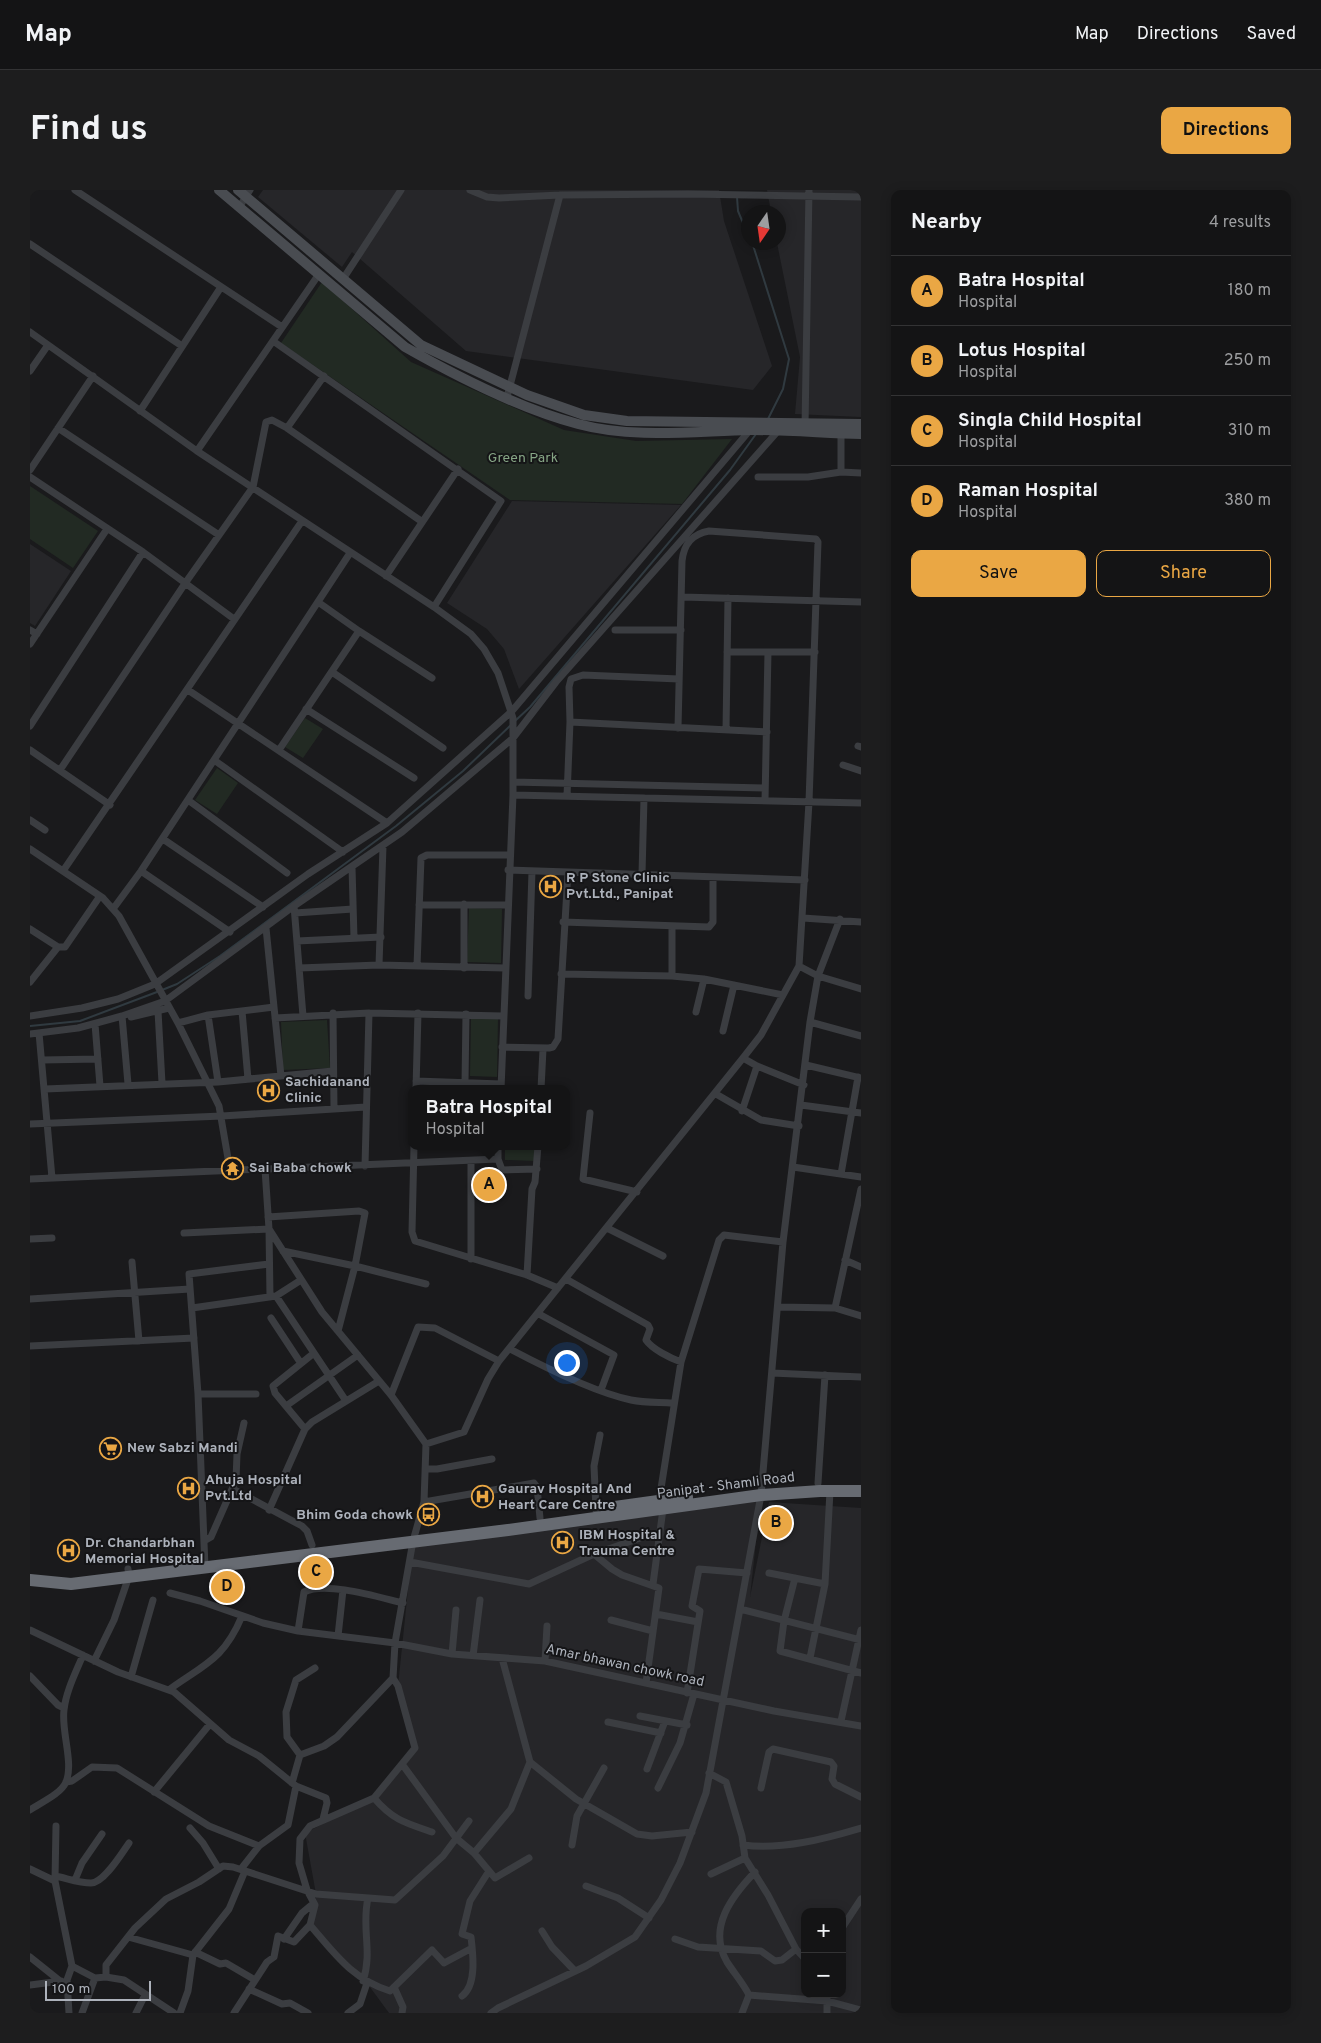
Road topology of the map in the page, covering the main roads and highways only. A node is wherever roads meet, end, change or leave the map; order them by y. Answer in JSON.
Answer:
{"nodes":[{"id":1,"x":861,"y":1484,"type":"edge"},
{"id":2,"x":762,"y":1491,"type":"junction"},
{"id":3,"x":861,"y":1491,"type":"edge"},
{"id":4,"x":661,"y":1505,"type":"junction"},
{"id":5,"x":414,"y":1537,"type":"junction"},
{"id":6,"x":205,"y":1563,"type":"junction"},
{"id":7,"x":30,"y":1572,"type":"edge"},
{"id":8,"x":129,"y":1573,"type":"junction"},
{"id":9,"x":30,"y":1580,"type":"edge"}],
"edges":[{"from":1,"to":2,"type":"highway","name":"Panipat - Shamli Road"},
{"from":2,"to":3,"type":"highway","name":"Panipat - Shamli Road"},
{"from":2,"to":4,"type":"highway","name":"Panipat - Shamli Road"},
{"from":4,"to":5,"type":"highway","name":"Panipat - Shamli Road"},
{"from":4,"to":5,"type":"highway","name":"Panipat - Shamli Road"},
{"from":5,"to":6,"type":"highway","name":"Panipat - Shamli Road"},
{"from":5,"to":6,"type":"highway","name":"Panipat - Shamli Road"},
{"from":6,"to":8,"type":"highway","name":"Panipat - Shamli Road"},
{"from":7,"to":8,"type":"highway","name":"Panipat - Shamli Road"},
{"from":8,"to":9,"type":"highway","name":"Panipat - Shamli Road"}]}
